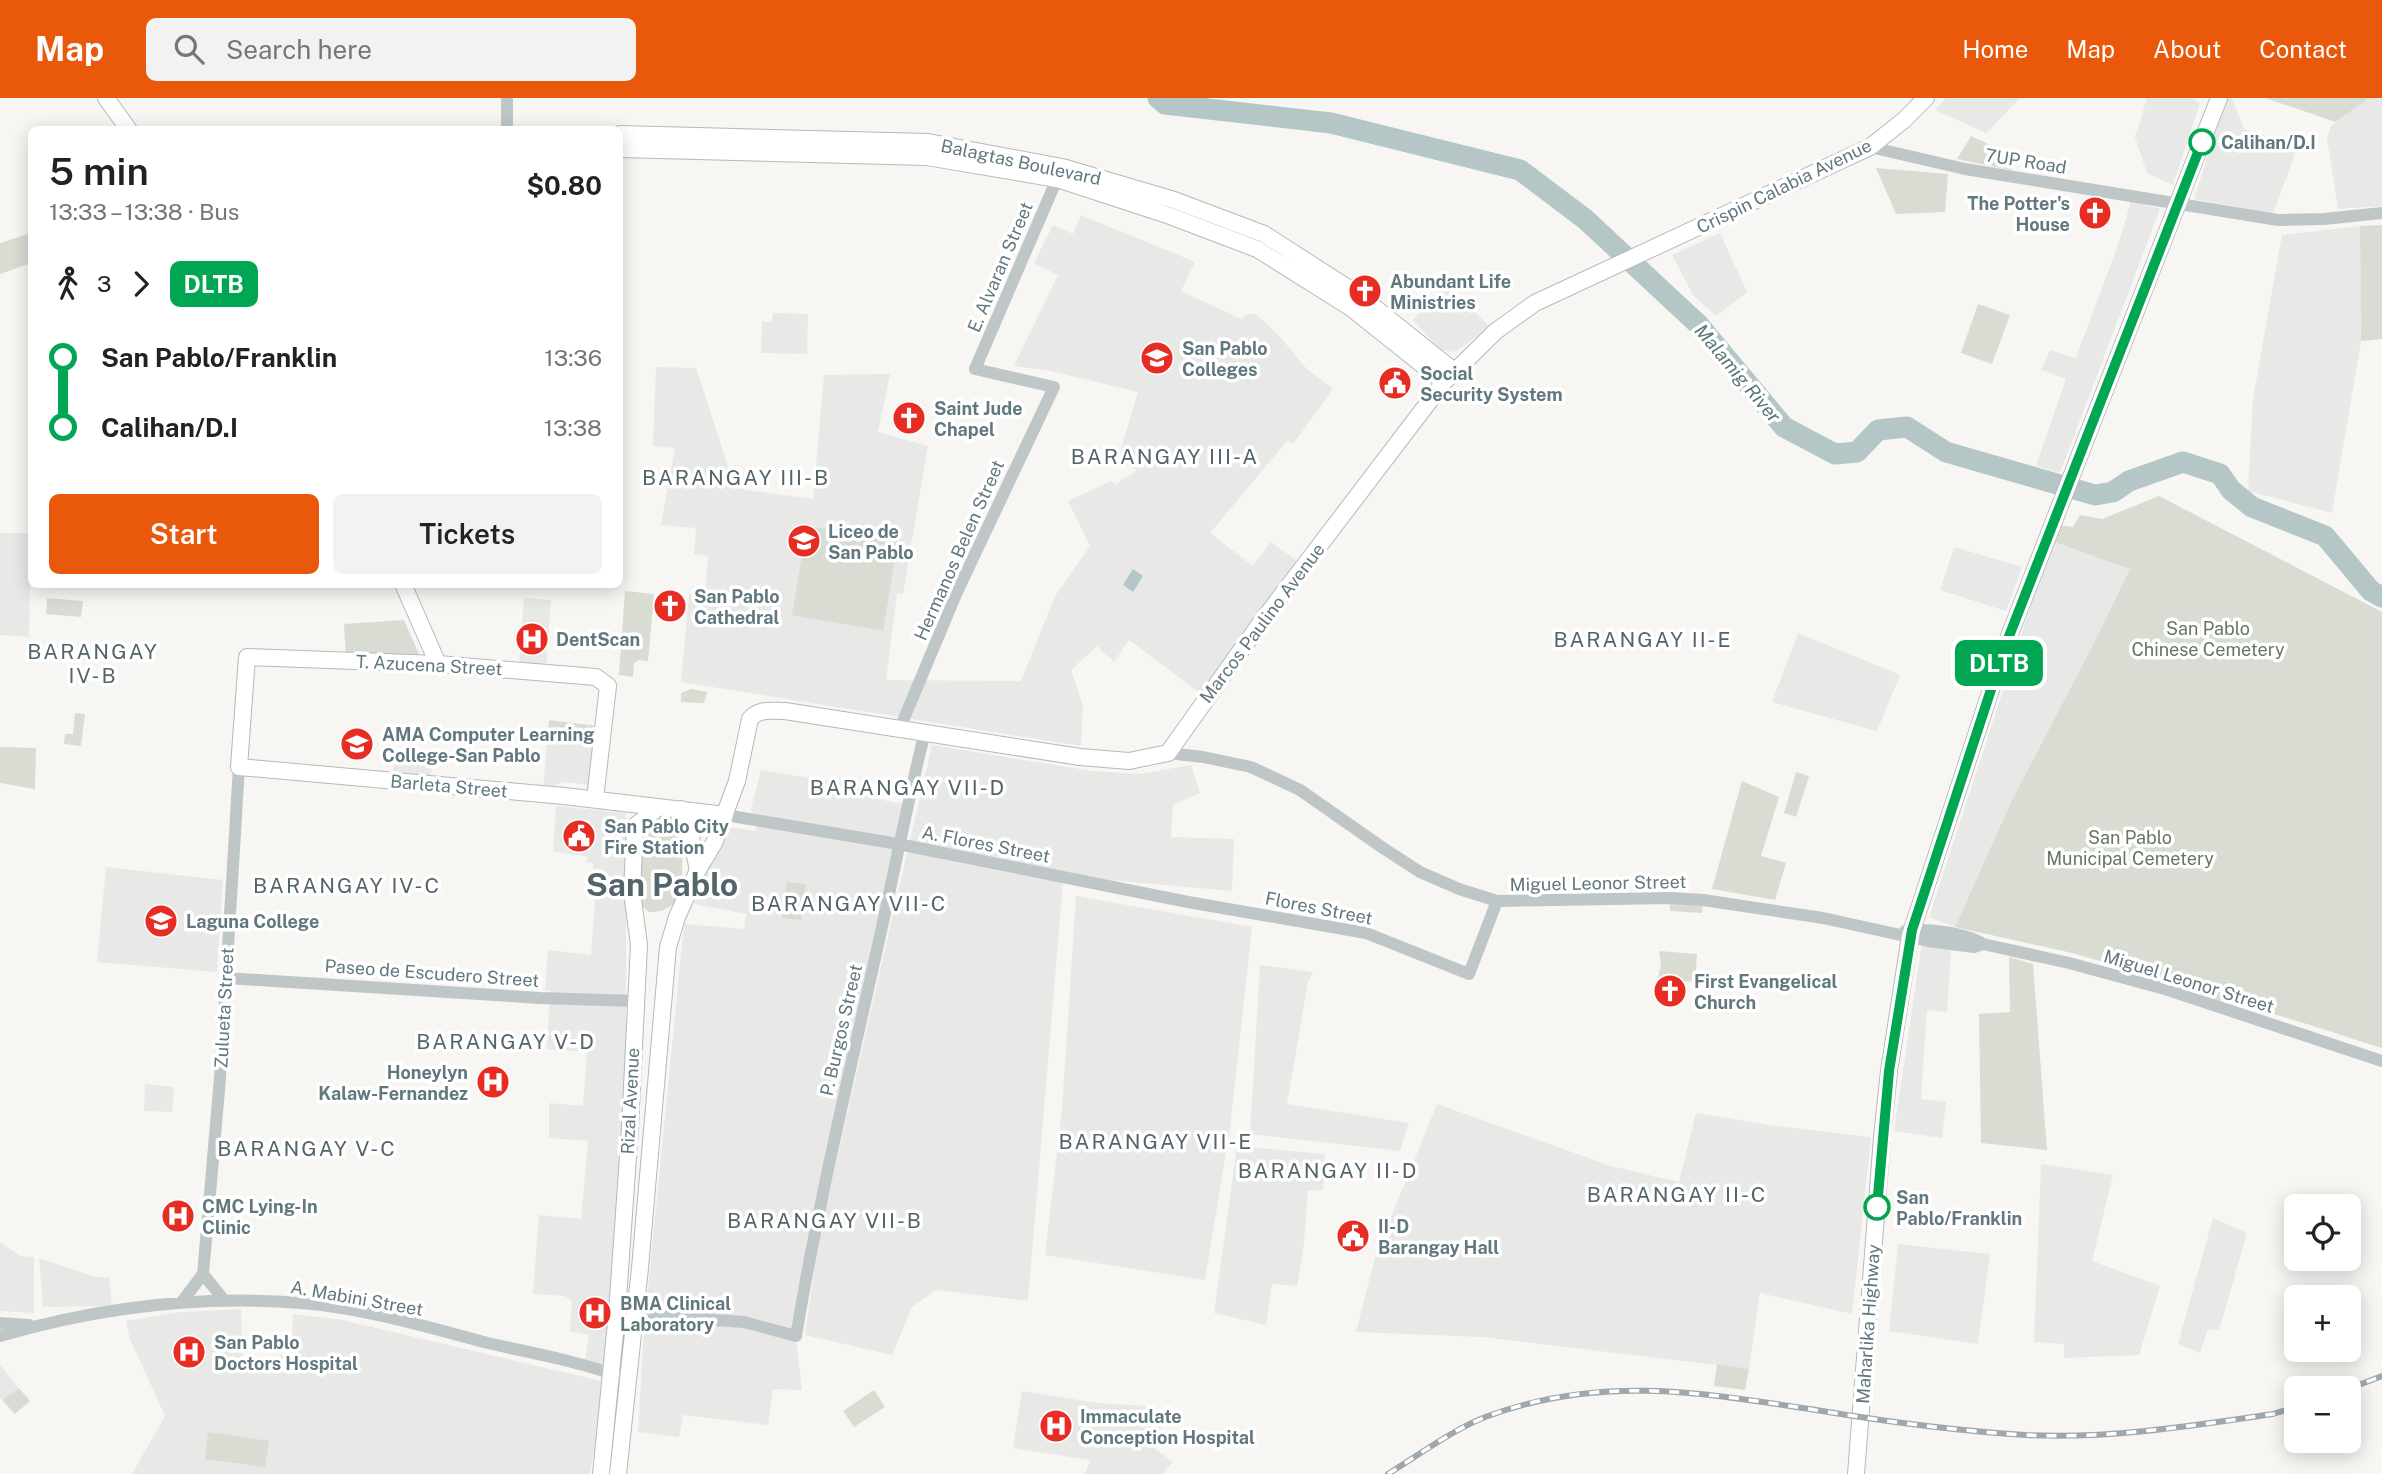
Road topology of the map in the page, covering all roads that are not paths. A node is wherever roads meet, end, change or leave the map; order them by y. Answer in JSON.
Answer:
{"nodes":[{"id":1,"x":106,"y":98,"type":"edge"},
{"id":2,"x":507,"y":98,"type":"edge"},
{"id":3,"x":1926,"y":98,"type":"edge"},
{"id":4,"x":2219,"y":98,"type":"edge"},
{"id":5,"x":125,"y":126,"type":"edge"},
{"id":6,"x":507,"y":126,"type":"edge"},
{"id":7,"x":623,"y":134,"type":"edge"},
{"id":8,"x":1870,"y":147,"type":"junction"},
{"id":9,"x":623,"y":149,"type":"edge"},
{"id":10,"x":1059,"y":173,"type":"junction"},
{"id":11,"x":2178,"y":204,"type":"junction"},
{"id":12,"x":2382,"y":214,"type":"edge"},
{"id":13,"x":1670,"y":242,"type":"joint"},
{"id":14,"x":1449,"y":377,"type":"junction"},
{"id":15,"x":1054,"y":387,"type":"joint"},
{"id":16,"x":405,"y":588,"type":"edge"},
{"id":17,"x":247,"y":657,"type":"joint"},
{"id":18,"x":438,"y":664,"type":"junction"},
{"id":19,"x":900,"y":728,"type":"junction"},
{"id":20,"x":925,"y":732,"type":"junction"},
{"id":21,"x":1168,"y":753,"type":"junction"},
{"id":22,"x":239,"y":767,"type":"junction"},
{"id":23,"x":594,"y":799,"type":"junction"},
{"id":24,"x":635,"y":804,"type":"junction"},
{"id":25,"x":659,"y":807,"type":"junction"},
{"id":26,"x":681,"y":809,"type":"junction"},
{"id":27,"x":725,"y":815,"type":"junction"},
{"id":28,"x":635,"y":826,"type":"junction"},
{"id":29,"x":898,"y":844,"type":"junction"},
{"id":30,"x":698,"y":870,"type":"junction"},
{"id":31,"x":1497,"y":901,"type":"junction"},
{"id":32,"x":1239,"y":911,"type":"joint"},
{"id":33,"x":1905,"y":933,"type":"junction"},
{"id":34,"x":226,"y":978,"type":"junction"},
{"id":35,"x":636,"y":1001,"type":"junction"},
{"id":36,"x":2382,"y":1061,"type":"edge"},
{"id":37,"x":203,"y":1274,"type":"junction"},
{"id":38,"x":225,"y":1300,"type":"junction"},
{"id":39,"x":181,"y":1303,"type":"junction"},
{"id":40,"x":617,"y":1313,"type":"junction"},
{"id":41,"x":635,"y":1315,"type":"junction"},
{"id":42,"x":0,"y":1323,"type":"edge"},
{"id":43,"x":33,"y":1326,"type":"junction"},
{"id":44,"x":0,"y":1336,"type":"edge"},
{"id":45,"x":611,"y":1373,"type":"junction"},
{"id":46,"x":628,"y":1380,"type":"junction"},
{"id":47,"x":601,"y":1474,"type":"edge"},
{"id":48,"x":618,"y":1474,"type":"edge"},
{"id":49,"x":1856,"y":1474,"type":"edge"}],
"edges":[{"from":1,"to":5,"type":"main road"},
{"from":2,"to":6,"type":"street"},
{"from":3,"to":8,"type":"main road","name":"Crispin Calabia Avenue"},
{"from":4,"to":11,"type":"main road","name":"Maharlika Highway"},
{"from":7,"to":10,"type":"main road","name":"Balagtas Boulevard"},
{"from":8,"to":11,"type":"street","name":"7UP Road"},
{"from":8,"to":13,"type":"main road","name":"Crispin Calabia Avenue"},
{"from":9,"to":10,"type":"main road","name":"Balagtas Boulevard"},
{"from":10,"to":14,"type":"main road","name":"Balagtas Boulevard"},
{"from":10,"to":15,"type":"street","name":"E. Alvaran Street"},
{"from":11,"to":12,"type":"street","name":"7UP Road"},
{"from":11,"to":33,"type":"main road","name":"Maharlika Highway"},
{"from":13,"to":14,"type":"main road","name":"Marcos Paulino Avenue"},
{"from":14,"to":21,"type":"main road","name":"Marcos Paulino Avenue"},
{"from":15,"to":19,"type":"street","name":"Hermanos Belen Street"},
{"from":16,"to":18,"type":"main road"},
{"from":17,"to":18,"type":"main road","name":"T. Azucena Street"},
{"from":17,"to":22,"type":"main road","name":"Zulueta Street"},
{"from":18,"to":23,"type":"main road","name":"T. Azucena Street"},
{"from":19,"to":20,"type":"main road"},
{"from":19,"to":27,"type":"main road","name":"Rizal Avenue"},
{"from":20,"to":21,"type":"main road"},
{"from":20,"to":29,"type":"street","name":"P. Burgos Street"},
{"from":21,"to":31,"type":"street","name":"Miguel Leonor Street"},
{"from":22,"to":23,"type":"main road","name":"Barleta Street"},
{"from":22,"to":34,"type":"street","name":"Zulueta Street"},
{"from":23,"to":24,"type":"main road","name":"Barleta Street"},
{"from":24,"to":25,"type":"main road","name":"Barleta Street"},
{"from":24,"to":28,"type":"main road","name":"Rizal Avenue"},
{"from":25,"to":26,"type":"main road"},
{"from":25,"to":28,"type":"main road"},
{"from":26,"to":27,"type":"main road"},
{"from":26,"to":30,"type":"main road"},
{"from":27,"to":29,"type":"street","name":"A. Flores Street"},
{"from":27,"to":30,"type":"main road","name":"Rizal Avenue"},
{"from":28,"to":35,"type":"main road","name":"Rizal Avenue"},
{"from":29,"to":32,"type":"street","name":"A. Flores Street"},
{"from":29,"to":41,"type":"street","name":"P. Burgos Street"},
{"from":30,"to":41,"type":"main road","name":"Rizal Avenue"},
{"from":31,"to":32,"type":"street","name":"Flores Street"},
{"from":31,"to":33,"type":"street","name":"Miguel Leonor Street"},
{"from":33,"to":36,"type":"street","name":"Miguel Leonor Street"},
{"from":33,"to":49,"type":"main road","name":"Maharlika Highway"},
{"from":34,"to":35,"type":"street","name":"Paseo de Escudero Street"},
{"from":34,"to":37,"type":"street","name":"Zulueta Street"},
{"from":35,"to":40,"type":"main road","name":"Rizal Avenue"},
{"from":37,"to":38,"type":"street"},
{"from":37,"to":39,"type":"street"},
{"from":38,"to":39,"type":"street","name":"A. Mabini Street"},
{"from":38,"to":45,"type":"street","name":"A. Mabini Street"},
{"from":39,"to":43,"type":"street","name":"A. Mabini Street"},
{"from":40,"to":41,"type":"street"},
{"from":40,"to":45,"type":"main road","name":"Rizal Avenue"},
{"from":41,"to":46,"type":"main road","name":"Rizal Avenue"},
{"from":42,"to":43,"type":"street","name":"A. Mabini Street"},
{"from":43,"to":44,"type":"street","name":"A. Mabini Street"},
{"from":45,"to":46,"type":"street","name":"A. Mabini Street"},
{"from":45,"to":47,"type":"main road","name":"Rizal Avenue"},
{"from":46,"to":48,"type":"main road","name":"Rizal Avenue"}]}
